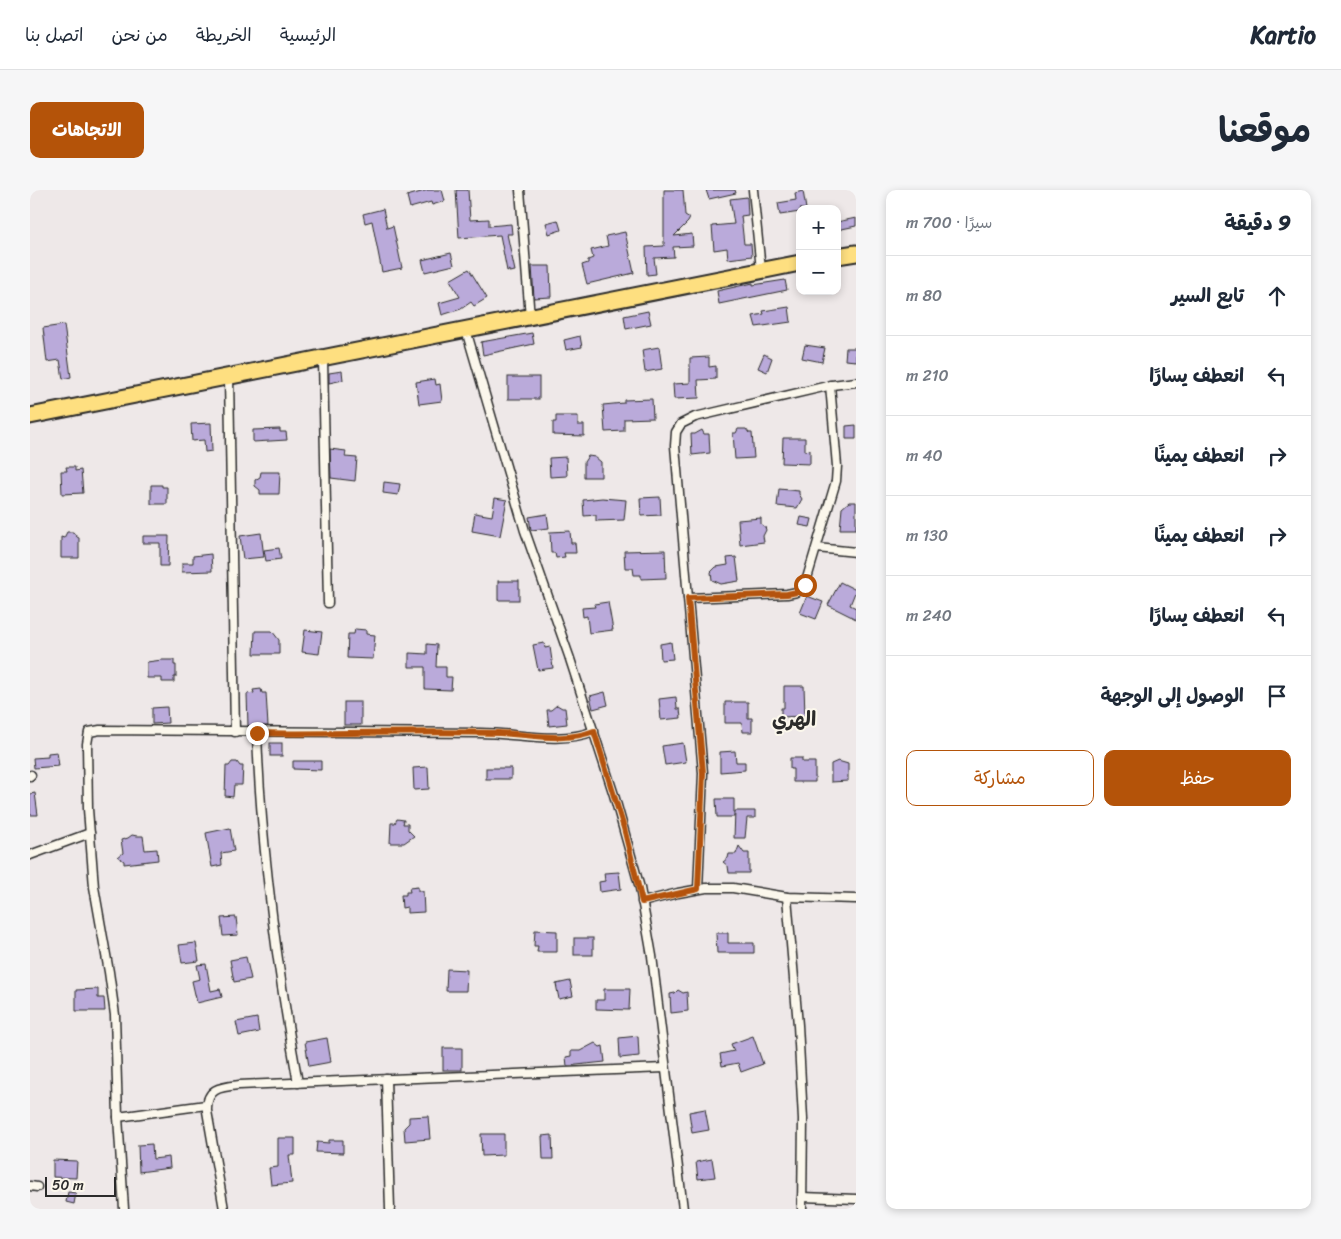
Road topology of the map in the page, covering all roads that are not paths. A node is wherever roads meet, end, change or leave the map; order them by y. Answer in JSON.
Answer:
{"nodes":[{"id":1,"x":520,"y":190,"type":"edge"},
{"id":2,"x":753,"y":190,"type":"edge"},
{"id":3,"x":856,"y":253,"type":"edge"},
{"id":4,"x":841,"y":255,"type":"edge"},
{"id":5,"x":796,"y":264,"type":"edge"},
{"id":6,"x":761,"y":270,"type":"junction"},
{"id":7,"x":530,"y":318,"type":"junction"},
{"id":8,"x":466,"y":330,"type":"junction"},
{"id":9,"x":323,"y":358,"type":"junction"},
{"id":10,"x":229,"y":377,"type":"junction"},
{"id":11,"x":856,"y":382,"type":"edge"},
{"id":12,"x":830,"y":386,"type":"junction"},
{"id":13,"x":30,"y":416,"type":"edge"},
{"id":14,"x":817,"y":548,"type":"junction"},
{"id":15,"x":856,"y":552,"type":"edge"},
{"id":16,"x":688,"y":598,"type":"junction"},
{"id":17,"x":328,"y":604,"type":"dead end"},
{"id":18,"x":594,"y":731,"type":"junction"},
{"id":19,"x":235,"y":732,"type":"junction"},
{"id":20,"x":257,"y":733,"type":"junction"},
{"id":21,"x":90,"y":834,"type":"junction"},
{"id":22,"x":30,"y":855,"type":"edge"},
{"id":23,"x":698,"y":889,"type":"junction"},
{"id":24,"x":787,"y":897,"type":"junction"},
{"id":25,"x":856,"y":899,"type":"edge"},
{"id":26,"x":642,"y":902,"type":"junction"},
{"id":27,"x":664,"y":1068,"type":"junction"},
{"id":28,"x":386,"y":1079,"type":"junction"},
{"id":29,"x":298,"y":1083,"type":"junction"},
{"id":30,"x":206,"y":1105,"type":"junction"},
{"id":31,"x":118,"y":1117,"type":"junction"},
{"id":32,"x":802,"y":1197,"type":"junction"},
{"id":33,"x":856,"y":1199,"type":"edge"},
{"id":34,"x":124,"y":1209,"type":"edge"},
{"id":35,"x":224,"y":1209,"type":"edge"},
{"id":36,"x":390,"y":1209,"type":"edge"},
{"id":37,"x":683,"y":1209,"type":"edge"},
{"id":38,"x":802,"y":1209,"type":"edge"}],
"edges":[{"from":1,"to":7,"type":"street"},
{"from":2,"to":6,"type":"street"},
{"from":3,"to":4,"type":"highway"},
{"from":5,"to":6,"type":"highway"},
{"from":6,"to":7,"type":"highway"},
{"from":7,"to":8,"type":"highway"},
{"from":8,"to":9,"type":"highway"},
{"from":8,"to":18,"type":"street"},
{"from":9,"to":10,"type":"highway"},
{"from":9,"to":17,"type":"street"},
{"from":10,"to":13,"type":"highway"},
{"from":10,"to":19,"type":"street"},
{"from":11,"to":12,"type":"street"},
{"from":12,"to":14,"type":"street"},
{"from":12,"to":16,"type":"street"},
{"from":14,"to":15,"type":"street"},
{"from":14,"to":16,"type":"street"},
{"from":16,"to":23,"type":"street"},
{"from":18,"to":20,"type":"street"},
{"from":18,"to":26,"type":"street"},
{"from":19,"to":20,"type":"street"},
{"from":19,"to":21,"type":"street"},
{"from":20,"to":29,"type":"street"},
{"from":21,"to":22,"type":"street"},
{"from":21,"to":31,"type":"street"},
{"from":23,"to":24,"type":"street"},
{"from":23,"to":26,"type":"street"},
{"from":24,"to":25,"type":"street"},
{"from":24,"to":32,"type":"street"},
{"from":26,"to":27,"type":"street"},
{"from":27,"to":28,"type":"street"},
{"from":27,"to":37,"type":"street"},
{"from":28,"to":29,"type":"street"},
{"from":28,"to":36,"type":"street"},
{"from":29,"to":30,"type":"street"},
{"from":30,"to":31,"type":"street"},
{"from":30,"to":35,"type":"street"},
{"from":31,"to":34,"type":"street"},
{"from":32,"to":33,"type":"street"},
{"from":32,"to":38,"type":"street"}]}
